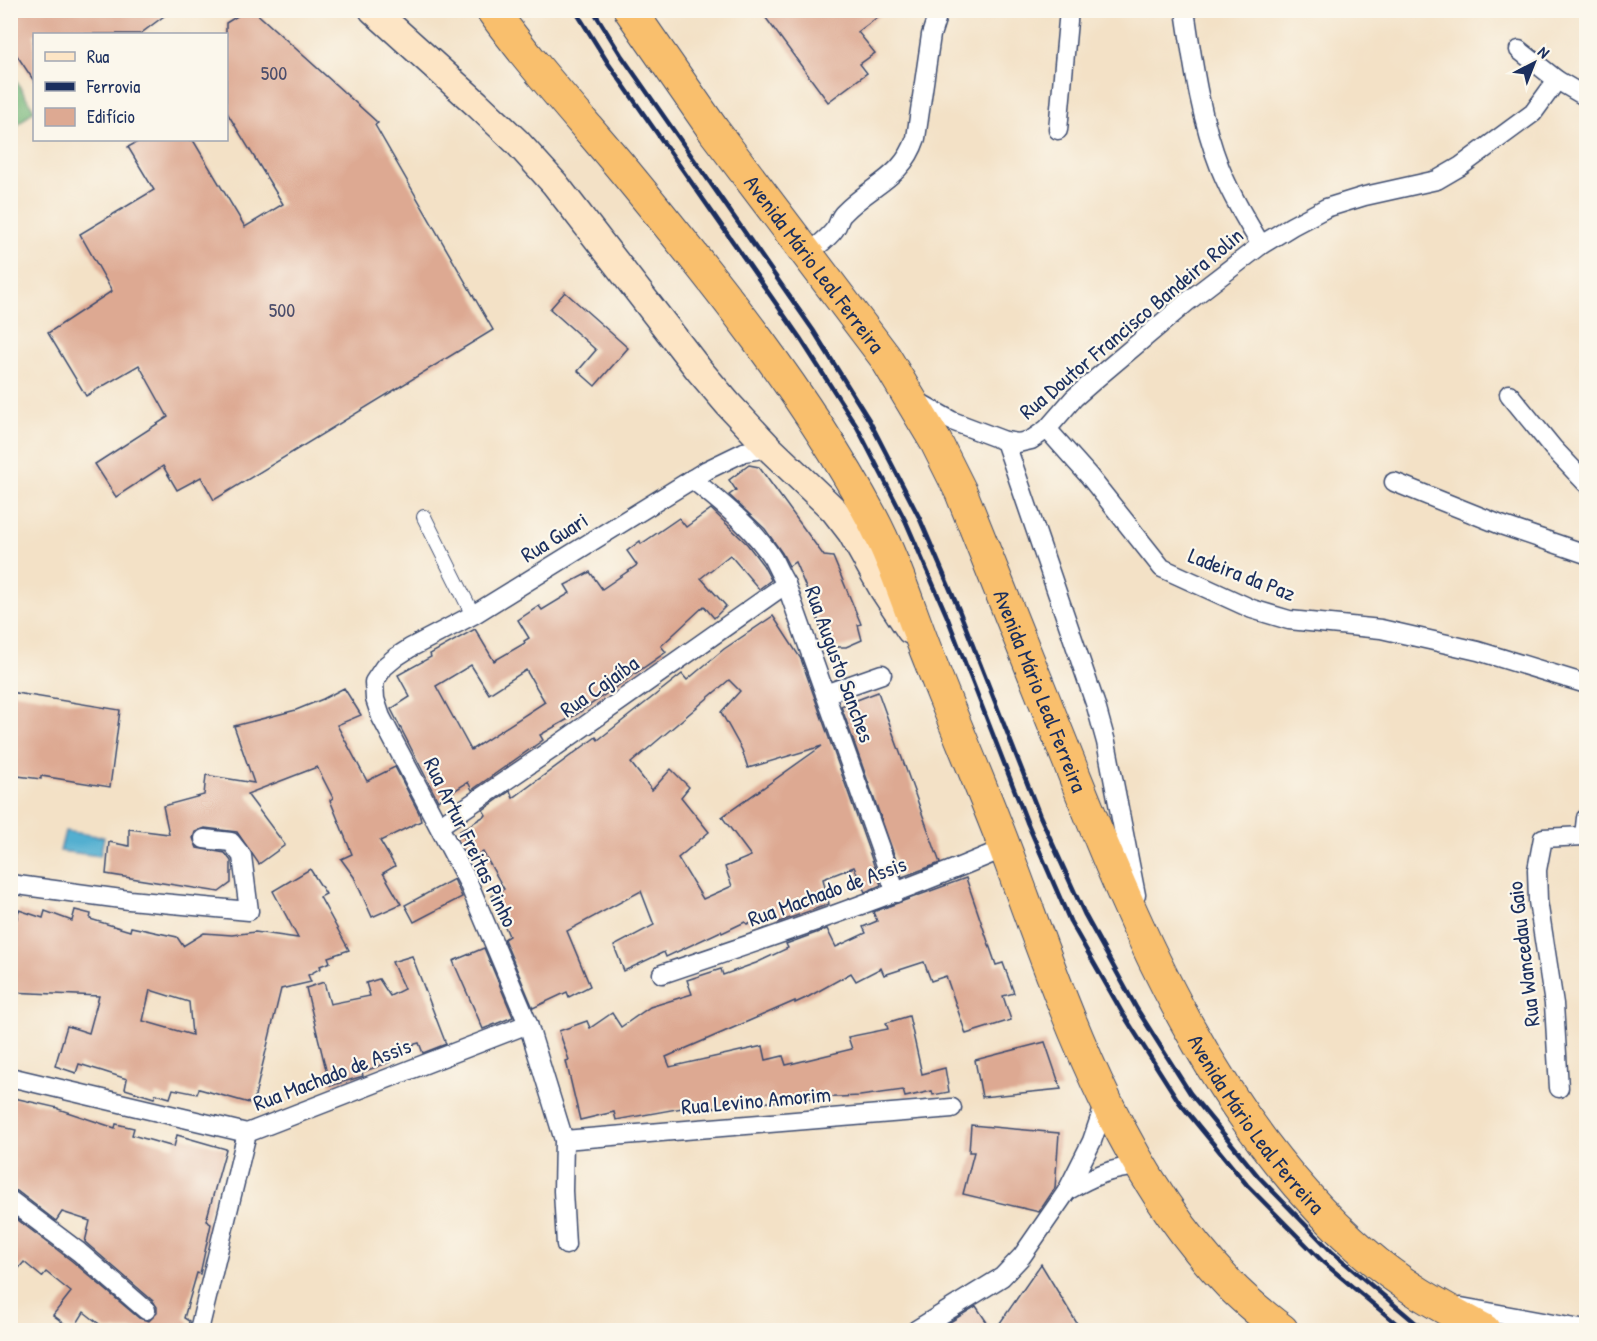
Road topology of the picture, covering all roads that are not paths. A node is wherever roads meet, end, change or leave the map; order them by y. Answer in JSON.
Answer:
{"nodes":[{"id":1,"x":373,"y":10,"type":"edge"},
{"id":2,"x":492,"y":10,"type":"edge"},
{"id":3,"x":630,"y":10,"type":"edge"},
{"id":4,"x":939,"y":10,"type":"edge"},
{"id":5,"x":1069,"y":10,"type":"edge"},
{"id":6,"x":1185,"y":10,"type":"edge"},
{"id":7,"x":1519,"y":50,"type":"dead end"},
{"id":8,"x":1557,"y":80,"type":"junction"},
{"id":9,"x":1587,"y":97,"type":"edge"},
{"id":10,"x":1058,"y":130,"type":"dead end"},
{"id":11,"x":1262,"y":245,"type":"junction"},
{"id":12,"x":808,"y":254,"type":"junction"},
{"id":13,"x":1509,"y":394,"type":"dead end"},
{"id":14,"x":912,"y":398,"type":"junction"},
{"id":15,"x":1047,"y":429,"type":"junction"},
{"id":16,"x":1005,"y":441,"type":"junction"},
{"id":17,"x":769,"y":448,"type":"junction"},
{"id":18,"x":692,"y":479,"type":"junction"},
{"id":19,"x":1394,"y":482,"type":"dead end"},
{"id":20,"x":1587,"y":483,"type":"edge"},
{"id":21,"x":424,"y":517,"type":"dead end"},
{"id":22,"x":1587,"y":554,"type":"edge"},
{"id":23,"x":786,"y":584,"type":"junction"},
{"id":24,"x":473,"y":615,"type":"junction"},
{"id":25,"x":928,"y":656,"type":"junction"},
{"id":26,"x":882,"y":674,"type":"dead end"},
{"id":27,"x":374,"y":682,"type":"joint"},
{"id":28,"x":1587,"y":684,"type":"edge"},
{"id":29,"x":825,"y":694,"type":"junction"},
{"id":30,"x":1587,"y":818,"type":"edge"},
{"id":31,"x":439,"y":826,"type":"junction"},
{"id":32,"x":204,"y":839,"type":"dead end"},
{"id":33,"x":1005,"y":848,"type":"junction"},
{"id":34,"x":10,"y":884,"type":"edge"},
{"id":35,"x":896,"y":893,"type":"junction"},
{"id":36,"x":1146,"y":944,"type":"junction"},
{"id":37,"x":662,"y":974,"type":"dead end"},
{"id":38,"x":528,"y":1024,"type":"junction"},
{"id":39,"x":10,"y":1077,"type":"edge"},
{"id":40,"x":1559,"y":1088,"type":"dead end"},
{"id":41,"x":1106,"y":1102,"type":"junction"},
{"id":42,"x":952,"y":1107,"type":"dead end"},
{"id":43,"x":247,"y":1133,"type":"junction"},
{"id":44,"x":564,"y":1140,"type":"junction"},
{"id":45,"x":1141,"y":1166,"type":"junction"},
{"id":46,"x":1067,"y":1191,"type":"junction"},
{"id":47,"x":10,"y":1200,"type":"edge"},
{"id":48,"x":566,"y":1245,"type":"dead end"},
{"id":49,"x":1432,"y":1302,"type":"junction"},
{"id":50,"x":146,"y":1310,"type":"dead end"},
{"id":51,"x":199,"y":1330,"type":"edge"},
{"id":52,"x":916,"y":1330,"type":"edge"},
{"id":53,"x":1282,"y":1330,"type":"edge"},
{"id":54,"x":1484,"y":1330,"type":"edge"},
{"id":55,"x":1587,"y":1330,"type":"edge"}],
"edges":[{"from":1,"to":17,"type":"main road"},
{"from":2,"to":25,"type":"highway"},
{"from":3,"to":12,"type":"highway","name":"Avenida Mário Leal Ferreira"},
{"from":4,"to":12,"type":"street"},
{"from":5,"to":10,"type":"street"},
{"from":6,"to":11,"type":"street"},
{"from":7,"to":8,"type":"street"},
{"from":8,"to":9,"type":"street"},
{"from":8,"to":11,"type":"street","name":"Rua Doutor Francisco Bandeira Rolin"},
{"from":11,"to":15,"type":"street","name":"Rua Doutor Francisco Bandeira Rolin"},
{"from":12,"to":14,"type":"highway","name":"Avenida Mário Leal Ferreira"},
{"from":13,"to":20,"type":"street"},
{"from":14,"to":16,"type":"street","name":"Rua Doutor Francisco Bandeira Rolin"},
{"from":14,"to":36,"type":"highway","name":"Avenida Mário Leal Ferreira"},
{"from":15,"to":16,"type":"street","name":"Rua Doutor Francisco Bandeira Rolin"},
{"from":15,"to":28,"type":"street","name":"Ladeira da Paz"},
{"from":16,"to":36,"type":"street"},
{"from":17,"to":18,"type":"street","name":"Rua Guari"},
{"from":17,"to":25,"type":"main road"},
{"from":18,"to":23,"type":"street","name":"Rua Augusto Sanches"},
{"from":18,"to":24,"type":"street","name":"Rua Guari"},
{"from":19,"to":22,"type":"street"},
{"from":21,"to":24,"type":"street"},
{"from":23,"to":29,"type":"street","name":"Rua Augusto Sanches"},
{"from":23,"to":31,"type":"street","name":"Rua Cajaíba"},
{"from":24,"to":27,"type":"street","name":"Rua Guari"},
{"from":25,"to":33,"type":"highway"},
{"from":26,"to":29,"type":"street"},
{"from":27,"to":31,"type":"street","name":"Rua Artur Freitas Pinho"},
{"from":29,"to":35,"type":"street","name":"Rua Augusto Sanches"},
{"from":30,"to":40,"type":"street","name":"Rua Wancedau Gaio"},
{"from":31,"to":38,"type":"street","name":"Rua Artur Freitas Pinho"},
{"from":32,"to":34,"type":"street"},
{"from":33,"to":35,"type":"street","name":"Rua Machado de Assis"},
{"from":33,"to":41,"type":"highway"},
{"from":35,"to":37,"type":"street","name":"Rua Machado de Assis"},
{"from":36,"to":49,"type":"highway","name":"Avenida Mário Leal Ferreira"},
{"from":38,"to":43,"type":"street","name":"Rua Machado de Assis"},
{"from":38,"to":44,"type":"street"},
{"from":39,"to":43,"type":"street","name":"Rua Machado de Assis"},
{"from":41,"to":45,"type":"highway"},
{"from":41,"to":46,"type":"street"},
{"from":42,"to":44,"type":"street","name":"Rua Levino Amorim"},
{"from":43,"to":51,"type":"street"},
{"from":44,"to":48,"type":"street"},
{"from":45,"to":46,"type":"street"},
{"from":45,"to":53,"type":"highway"},
{"from":46,"to":52,"type":"street"},
{"from":47,"to":50,"type":"street"},
{"from":49,"to":54,"type":"highway","name":"Avenida Mário Leal Ferreira"},
{"from":49,"to":55,"type":"street"}]}
